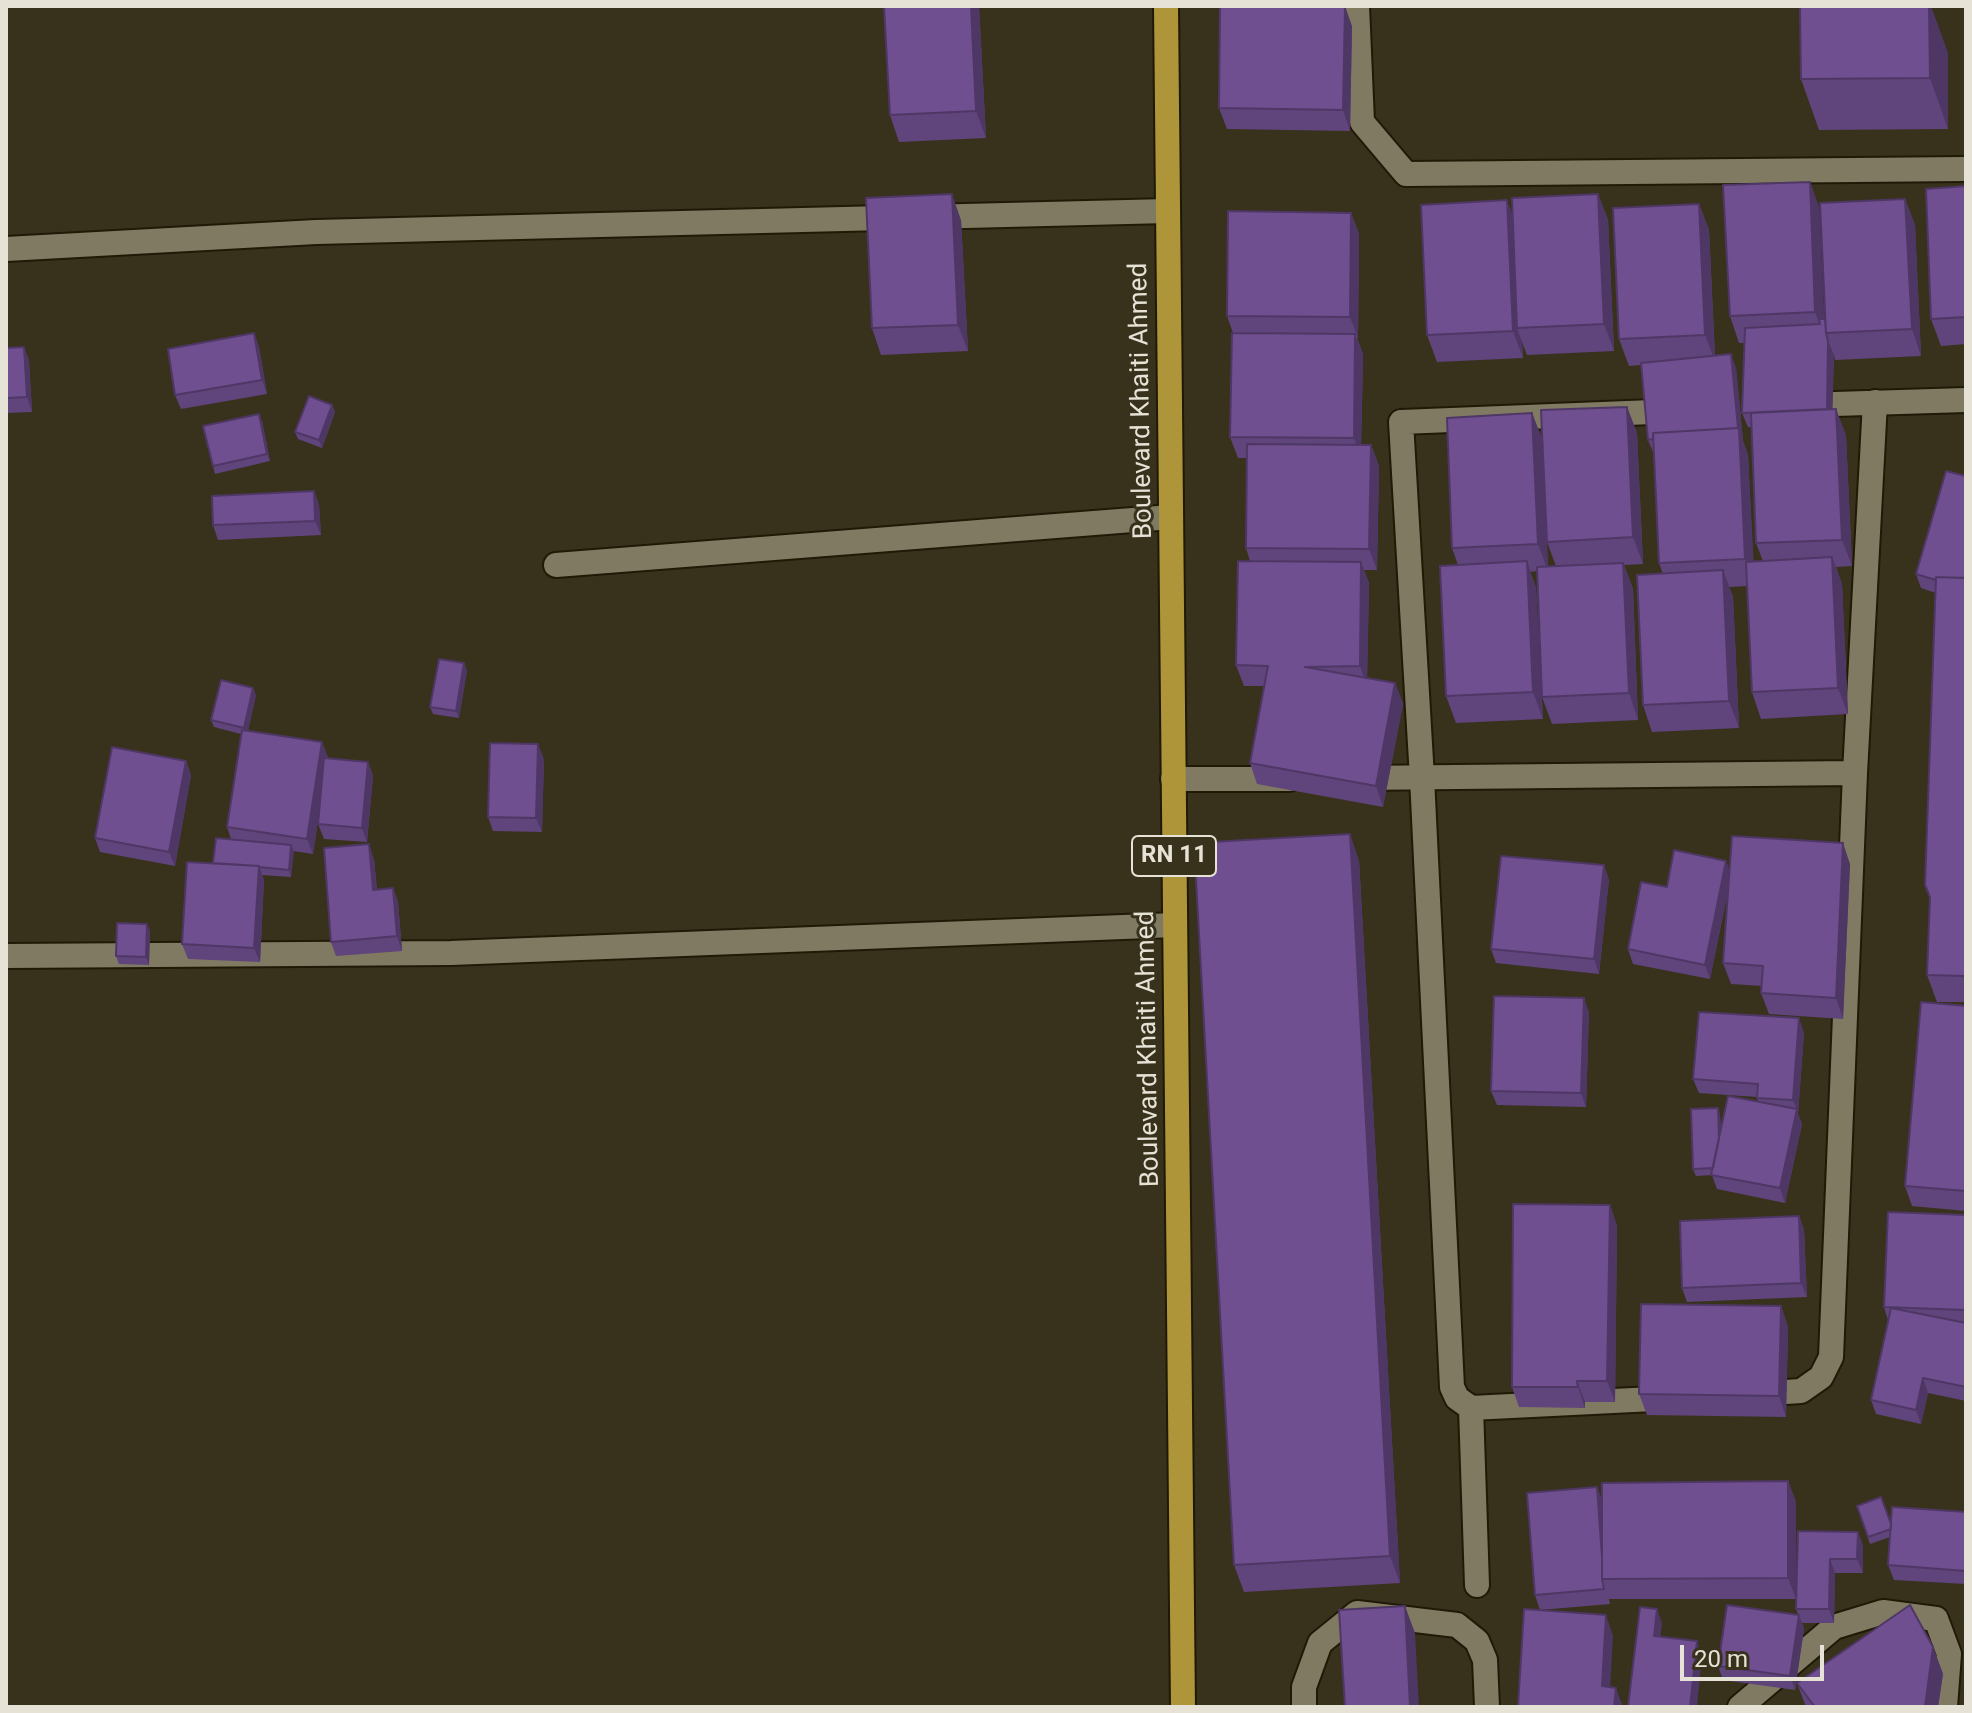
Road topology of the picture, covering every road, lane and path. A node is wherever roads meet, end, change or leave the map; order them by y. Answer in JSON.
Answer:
{"nodes":[{"id":1,"x":1166,"y":6,"type":"edge"},
{"id":2,"x":1357,"y":6,"type":"edge"},
{"id":3,"x":1966,"y":169,"type":"edge"},
{"id":4,"x":1168,"y":211,"type":"junction"},
{"id":5,"x":6,"y":249,"type":"edge"},
{"id":6,"x":1966,"y":400,"type":"edge"},
{"id":7,"x":1875,"y":402,"type":"junction"},
{"id":8,"x":1780,"y":406,"type":"edge"},
{"id":9,"x":1701,"y":410,"type":"edge"},
{"id":10,"x":1171,"y":517,"type":"junction"},
{"id":11,"x":556,"y":565,"type":"dead end"},
{"id":12,"x":1855,"y":773,"type":"junction"},
{"id":13,"x":1422,"y":778,"type":"junction"},
{"id":14,"x":1173,"y":779,"type":"junction"},
{"id":15,"x":1175,"y":925,"type":"junction"},
{"id":16,"x":6,"y":956,"type":"edge"},
{"id":17,"x":1738,"y":1395,"type":"edge"},
{"id":18,"x":1691,"y":1397,"type":"edge"},
{"id":19,"x":1471,"y":1408,"type":"junction"},
{"id":20,"x":1477,"y":1585,"type":"dead end"},
{"id":21,"x":1183,"y":1707,"type":"edge"},
{"id":22,"x":1304,"y":1707,"type":"edge"},
{"id":23,"x":1487,"y":1707,"type":"edge"},
{"id":24,"x":1740,"y":1707,"type":"edge"},
{"id":25,"x":1945,"y":1707,"type":"edge"}],
"edges":[{"from":1,"to":4,"type":"highway","name":"Boulevard Khaiti Ahmed","number":"RN 11"},
{"from":2,"to":3,"type":"street"},
{"from":4,"to":5,"type":"street"},
{"from":4,"to":10,"type":"highway","name":"Boulevard Khaiti Ahmed","number":"RN 11"},
{"from":6,"to":7,"type":"street"},
{"from":7,"to":8,"type":"street"},
{"from":7,"to":12,"type":"street"},
{"from":9,"to":13,"type":"street"},
{"from":10,"to":11,"type":"street"},
{"from":10,"to":14,"type":"highway","name":"Boulevard Khaiti Ahmed","number":"RN 11"},
{"from":12,"to":13,"type":"street"},
{"from":12,"to":17,"type":"street"},
{"from":13,"to":14,"type":"street"},
{"from":13,"to":19,"type":"street"},
{"from":14,"to":15,"type":"highway","name":"Boulevard Khaiti Ahmed","number":"RN 11"},
{"from":15,"to":16,"type":"street"},
{"from":15,"to":21,"type":"highway","name":"Boulevard Khaiti Ahmed","number":"RN 11"},
{"from":18,"to":19,"type":"street"},
{"from":19,"to":20,"type":"street"},
{"from":22,"to":23,"type":"street"},
{"from":24,"to":25,"type":"street"}]}
